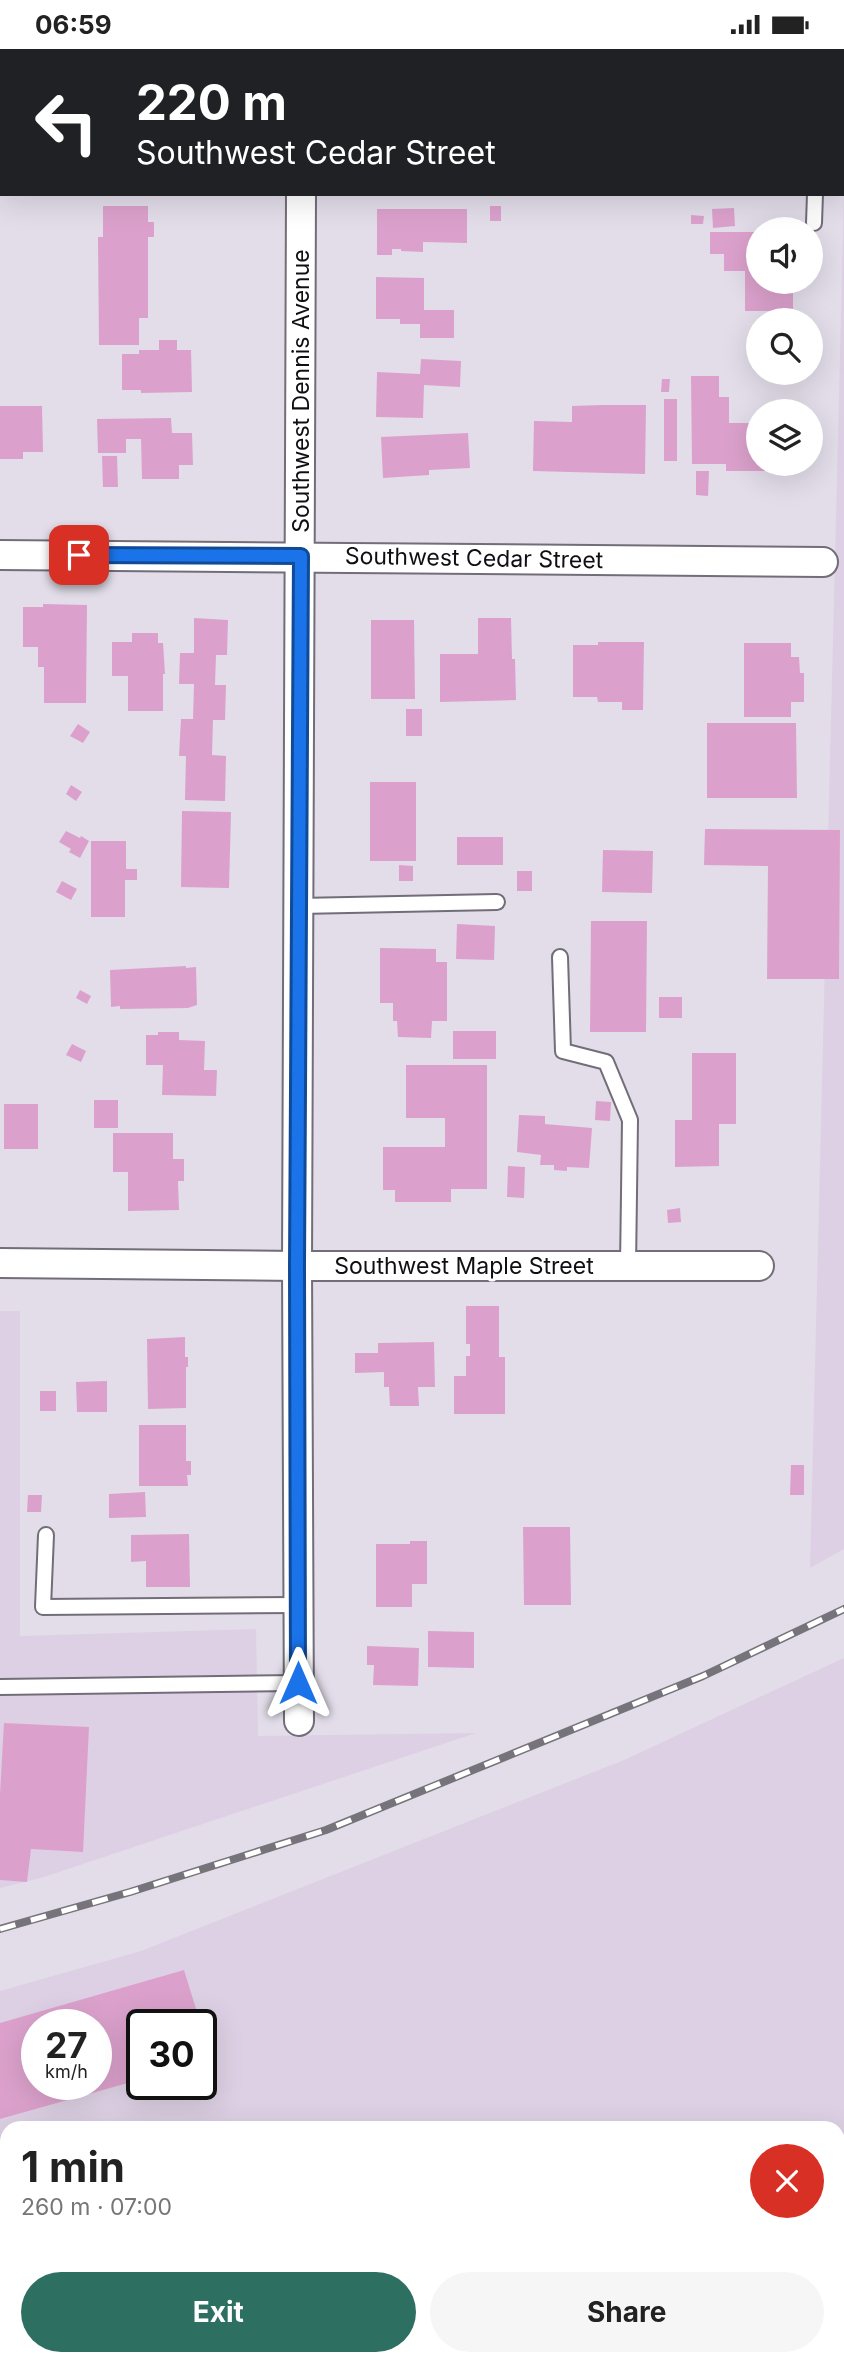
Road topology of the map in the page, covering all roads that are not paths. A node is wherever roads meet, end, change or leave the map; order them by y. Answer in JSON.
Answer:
{"nodes":[{"id":1,"x":301,"y":196,"type":"edge"},
{"id":2,"x":815,"y":196,"type":"edge"},
{"id":3,"x":814,"y":217,"type":"edge"},
{"id":4,"x":0,"y":555,"type":"edge"},
{"id":5,"x":301,"y":556,"type":"junction"},
{"id":6,"x":823,"y":562,"type":"dead end"},
{"id":7,"x":497,"y":902,"type":"dead end"},
{"id":8,"x":299,"y":906,"type":"junction"},
{"id":9,"x":560,"y":957,"type":"dead end"},
{"id":10,"x":0,"y":1263,"type":"edge"},
{"id":11,"x":297,"y":1266,"type":"junction"},
{"id":12,"x":628,"y":1266,"type":"junction"},
{"id":13,"x":759,"y":1266,"type":"dead end"},
{"id":14,"x":46,"y":1535,"type":"dead end"},
{"id":15,"x":298,"y":1605,"type":"junction"},
{"id":16,"x":298,"y":1683,"type":"junction"},
{"id":17,"x":0,"y":1687,"type":"edge"},
{"id":18,"x":299,"y":1721,"type":"dead end"}],
"edges":[{"from":1,"to":5,"type":"street","name":"Southwest Dennis Avenue"},
{"from":2,"to":3,"type":"lane"},
{"from":4,"to":5,"type":"street","name":"Southwest Cedar Street"},
{"from":5,"to":6,"type":"street","name":"Southwest Cedar Street"},
{"from":5,"to":8,"type":"street","name":"Southwest Dennis Avenue"},
{"from":7,"to":8,"type":"lane"},
{"from":8,"to":11,"type":"street","name":"Southwest Dennis Avenue"},
{"from":9,"to":12,"type":"lane"},
{"from":10,"to":11,"type":"street","name":"Southwest Maple Street"},
{"from":11,"to":12,"type":"street","name":"Southwest Maple Street"},
{"from":11,"to":15,"type":"street","name":"Southwest Dennis Avenue"},
{"from":12,"to":13,"type":"street","name":"Southwest Maple Street"},
{"from":14,"to":15,"type":"lane"},
{"from":15,"to":16,"type":"street","name":"Southwest Dennis Avenue"},
{"from":16,"to":17,"type":"lane"},
{"from":16,"to":18,"type":"street","name":"Southwest Dennis Avenue"}]}
